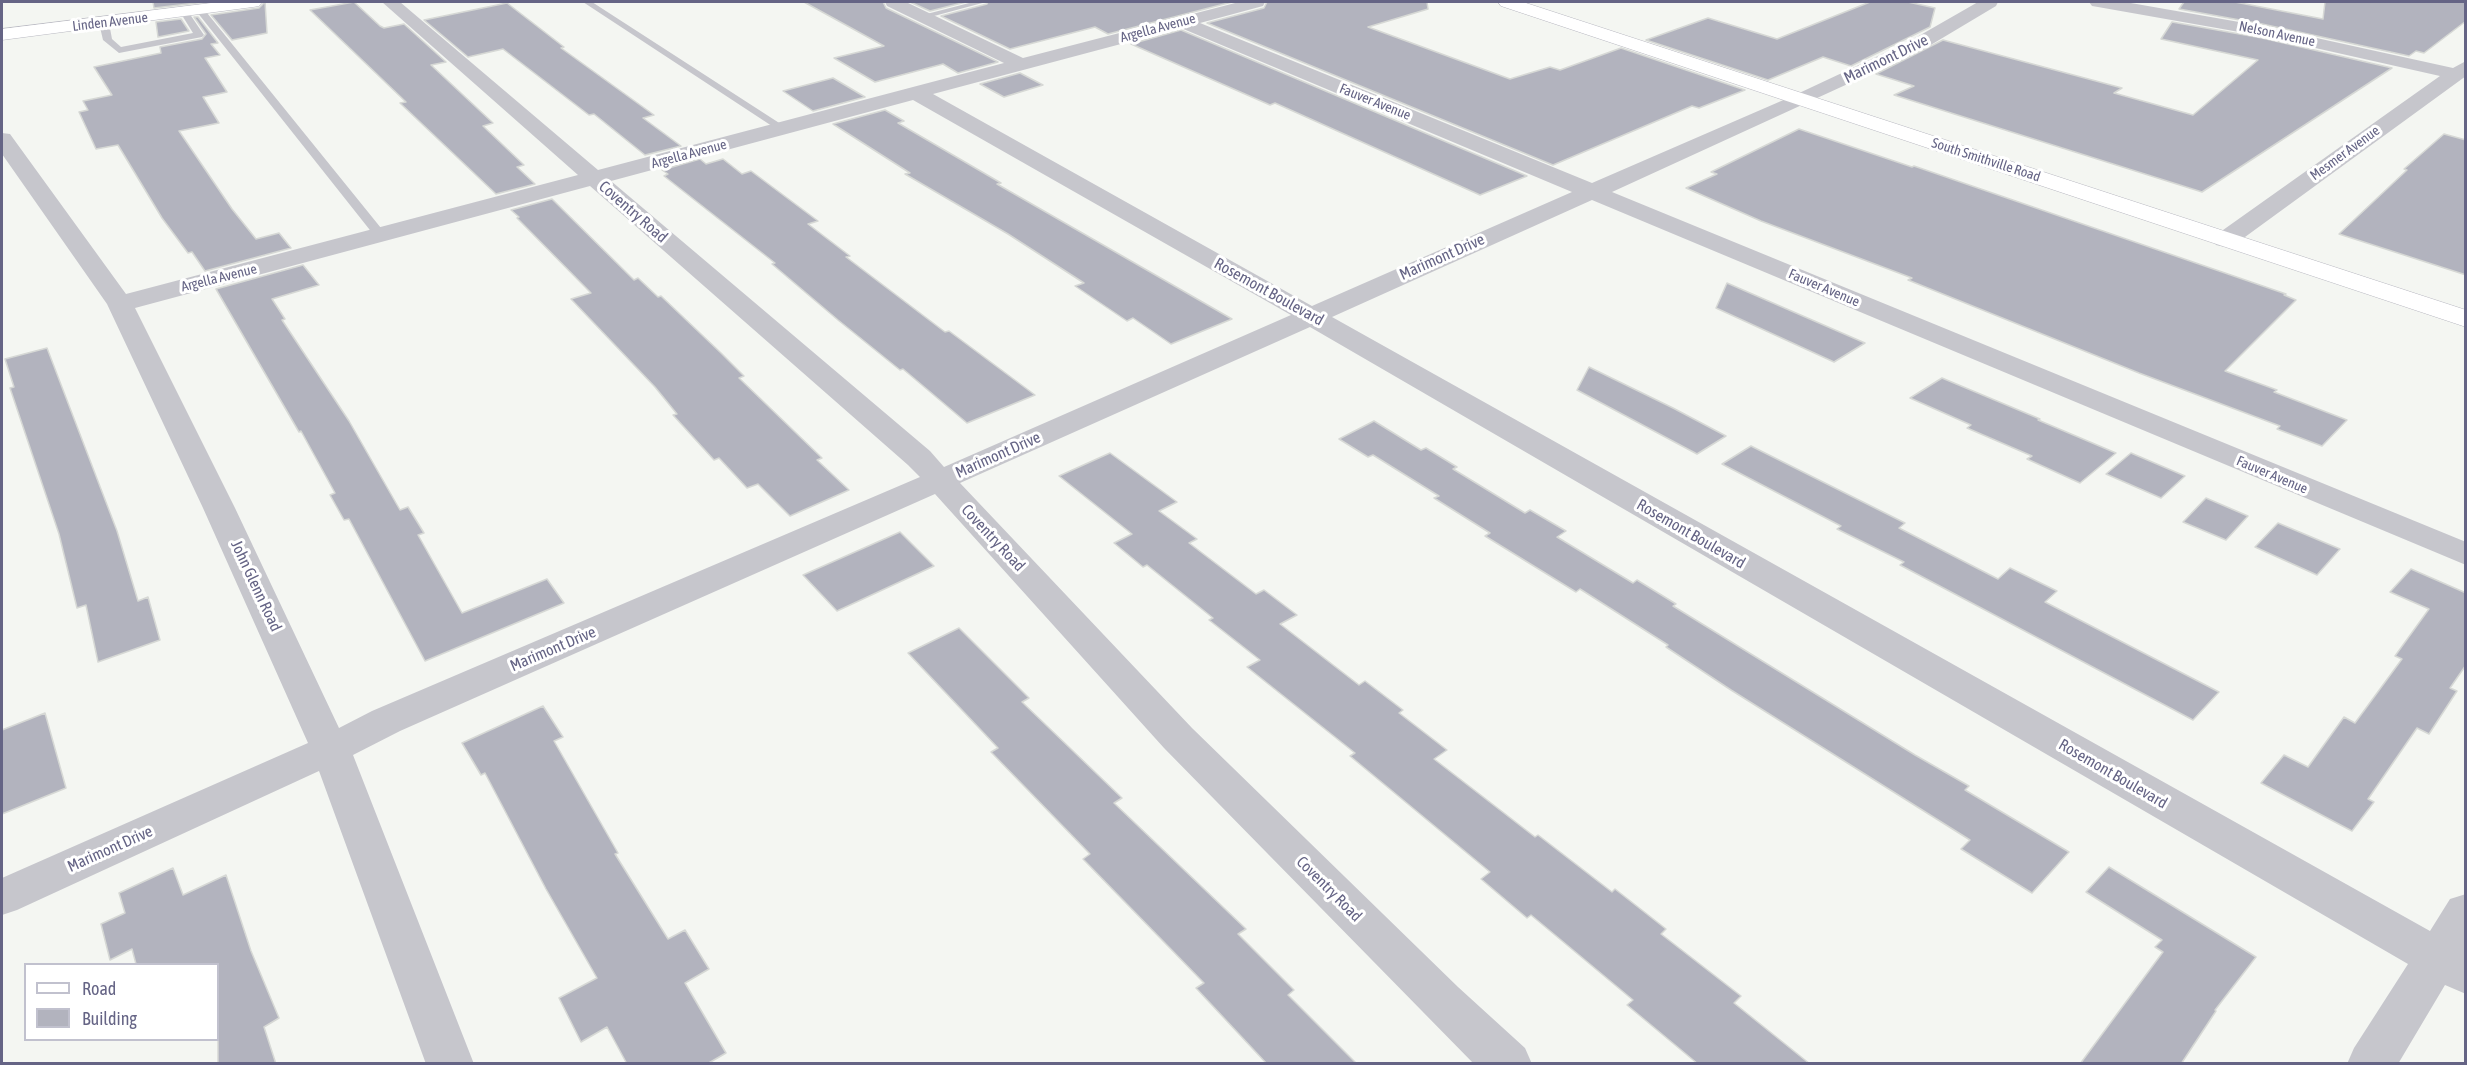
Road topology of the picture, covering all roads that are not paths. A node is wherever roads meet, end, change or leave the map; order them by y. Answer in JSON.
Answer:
{"nodes":[{"id":1,"x":253,"y":2,"type":"edge"},
{"id":2,"x":390,"y":2,"type":"edge"},
{"id":3,"x":587,"y":2,"type":"edge"},
{"id":4,"x":893,"y":2,"type":"edge"},
{"id":5,"x":982,"y":2,"type":"edge"},
{"id":6,"x":1257,"y":2,"type":"edge"},
{"id":7,"x":1507,"y":2,"type":"edge"},
{"id":8,"x":1990,"y":2,"type":"edge"},
{"id":9,"x":2098,"y":2,"type":"edge"},
{"id":10,"x":225,"y":4,"type":"edge"},
{"id":11,"x":192,"y":11,"type":"junction"},
{"id":12,"x":923,"y":16,"type":"junction"},
{"id":13,"x":1181,"y":21,"type":"junction"},
{"id":14,"x":104,"y":23,"type":"junction"},
{"id":15,"x":2,"y":34,"type":"edge"},
{"id":16,"x":1020,"y":64,"type":"junction"},
{"id":17,"x":2460,"y":70,"type":"edge"},
{"id":18,"x":916,"y":93,"type":"junction"},
{"id":19,"x":1802,"y":99,"type":"junction"},
{"id":20,"x":782,"y":128,"type":"junction"},
{"id":21,"x":2,"y":139,"type":"edge"},
{"id":22,"x":595,"y":179,"type":"junction"},
{"id":23,"x":1591,"y":191,"type":"junction"},
{"id":24,"x":381,"y":236,"type":"junction"},
{"id":25,"x":2224,"y":240,"type":"junction"},
{"id":26,"x":120,"y":304,"type":"junction"},
{"id":27,"x":1310,"y":315,"type":"junction"},
{"id":28,"x":2466,"y":319,"type":"edge"},
{"id":29,"x":940,"y":481,"type":"junction"},
{"id":30,"x":2466,"y":555,"type":"edge"},
{"id":31,"x":330,"y":749,"type":"junction"},
{"id":32,"x":2,"y":897,"type":"edge"},
{"id":33,"x":2466,"y":912,"type":"edge"},
{"id":34,"x":2452,"y":966,"type":"edge"},
{"id":35,"x":450,"y":1064,"type":"edge"},
{"id":36,"x":1508,"y":1064,"type":"edge"},
{"id":37,"x":2371,"y":1064,"type":"edge"}],
"edges":[{"from":1,"to":10,"type":"main road","name":"Linden Avenue"},
{"from":2,"to":22,"type":"street","name":"Coventry Road"},
{"from":3,"to":20,"type":"lane"},
{"from":4,"to":12,"type":"street"},
{"from":5,"to":12,"type":"lane"},
{"from":6,"to":13,"type":"street","name":"Argella Avenue"},
{"from":7,"to":19,"type":"main road","name":"South Smithville Road"},
{"from":8,"to":19,"type":"street","name":"Marimont Drive"},
{"from":9,"to":17,"type":"street","name":"Nelson Avenue"},
{"from":10,"to":11,"type":"main road","name":"Linden Avenue"},
{"from":11,"to":14,"type":"main road","name":"Linden Avenue"},
{"from":11,"to":14,"type":"lane"},
{"from":11,"to":24,"type":"lane"},
{"from":12,"to":16,"type":"street"},
{"from":13,"to":16,"type":"street","name":"Argella Avenue"},
{"from":13,"to":23,"type":"street","name":"Fauver Avenue"},
{"from":14,"to":15,"type":"main road","name":"Linden Avenue"},
{"from":16,"to":18,"type":"street","name":"Argella Avenue"},
{"from":17,"to":25,"type":"street","name":"Mesmer Avenue"},
{"from":18,"to":20,"type":"street","name":"Argella Avenue"},
{"from":18,"to":27,"type":"street","name":"Rosemont Boulevard"},
{"from":19,"to":23,"type":"street","name":"Marimont Drive"},
{"from":19,"to":25,"type":"main road","name":"South Smithville Road"},
{"from":20,"to":22,"type":"street","name":"Argella Avenue"},
{"from":21,"to":26,"type":"street","name":"John Glenn Road"},
{"from":22,"to":24,"type":"street","name":"Argella Avenue"},
{"from":22,"to":29,"type":"street","name":"Coventry Road"},
{"from":23,"to":27,"type":"street","name":"Marimont Drive"},
{"from":23,"to":30,"type":"street","name":"Fauver Avenue"},
{"from":24,"to":26,"type":"street","name":"Argella Avenue"},
{"from":25,"to":28,"type":"main road","name":"South Smithville Road"},
{"from":26,"to":31,"type":"street","name":"John Glenn Road"},
{"from":27,"to":29,"type":"street","name":"Marimont Drive"},
{"from":27,"to":34,"type":"street","name":"Rosemont Boulevard"},
{"from":29,"to":31,"type":"street","name":"Marimont Drive"},
{"from":29,"to":36,"type":"street","name":"Coventry Road"},
{"from":31,"to":32,"type":"street","name":"Marimont Drive"},
{"from":31,"to":35,"type":"street","name":"John Glenn Road"},
{"from":33,"to":34,"type":"street"},
{"from":34,"to":37,"type":"street"}]}
